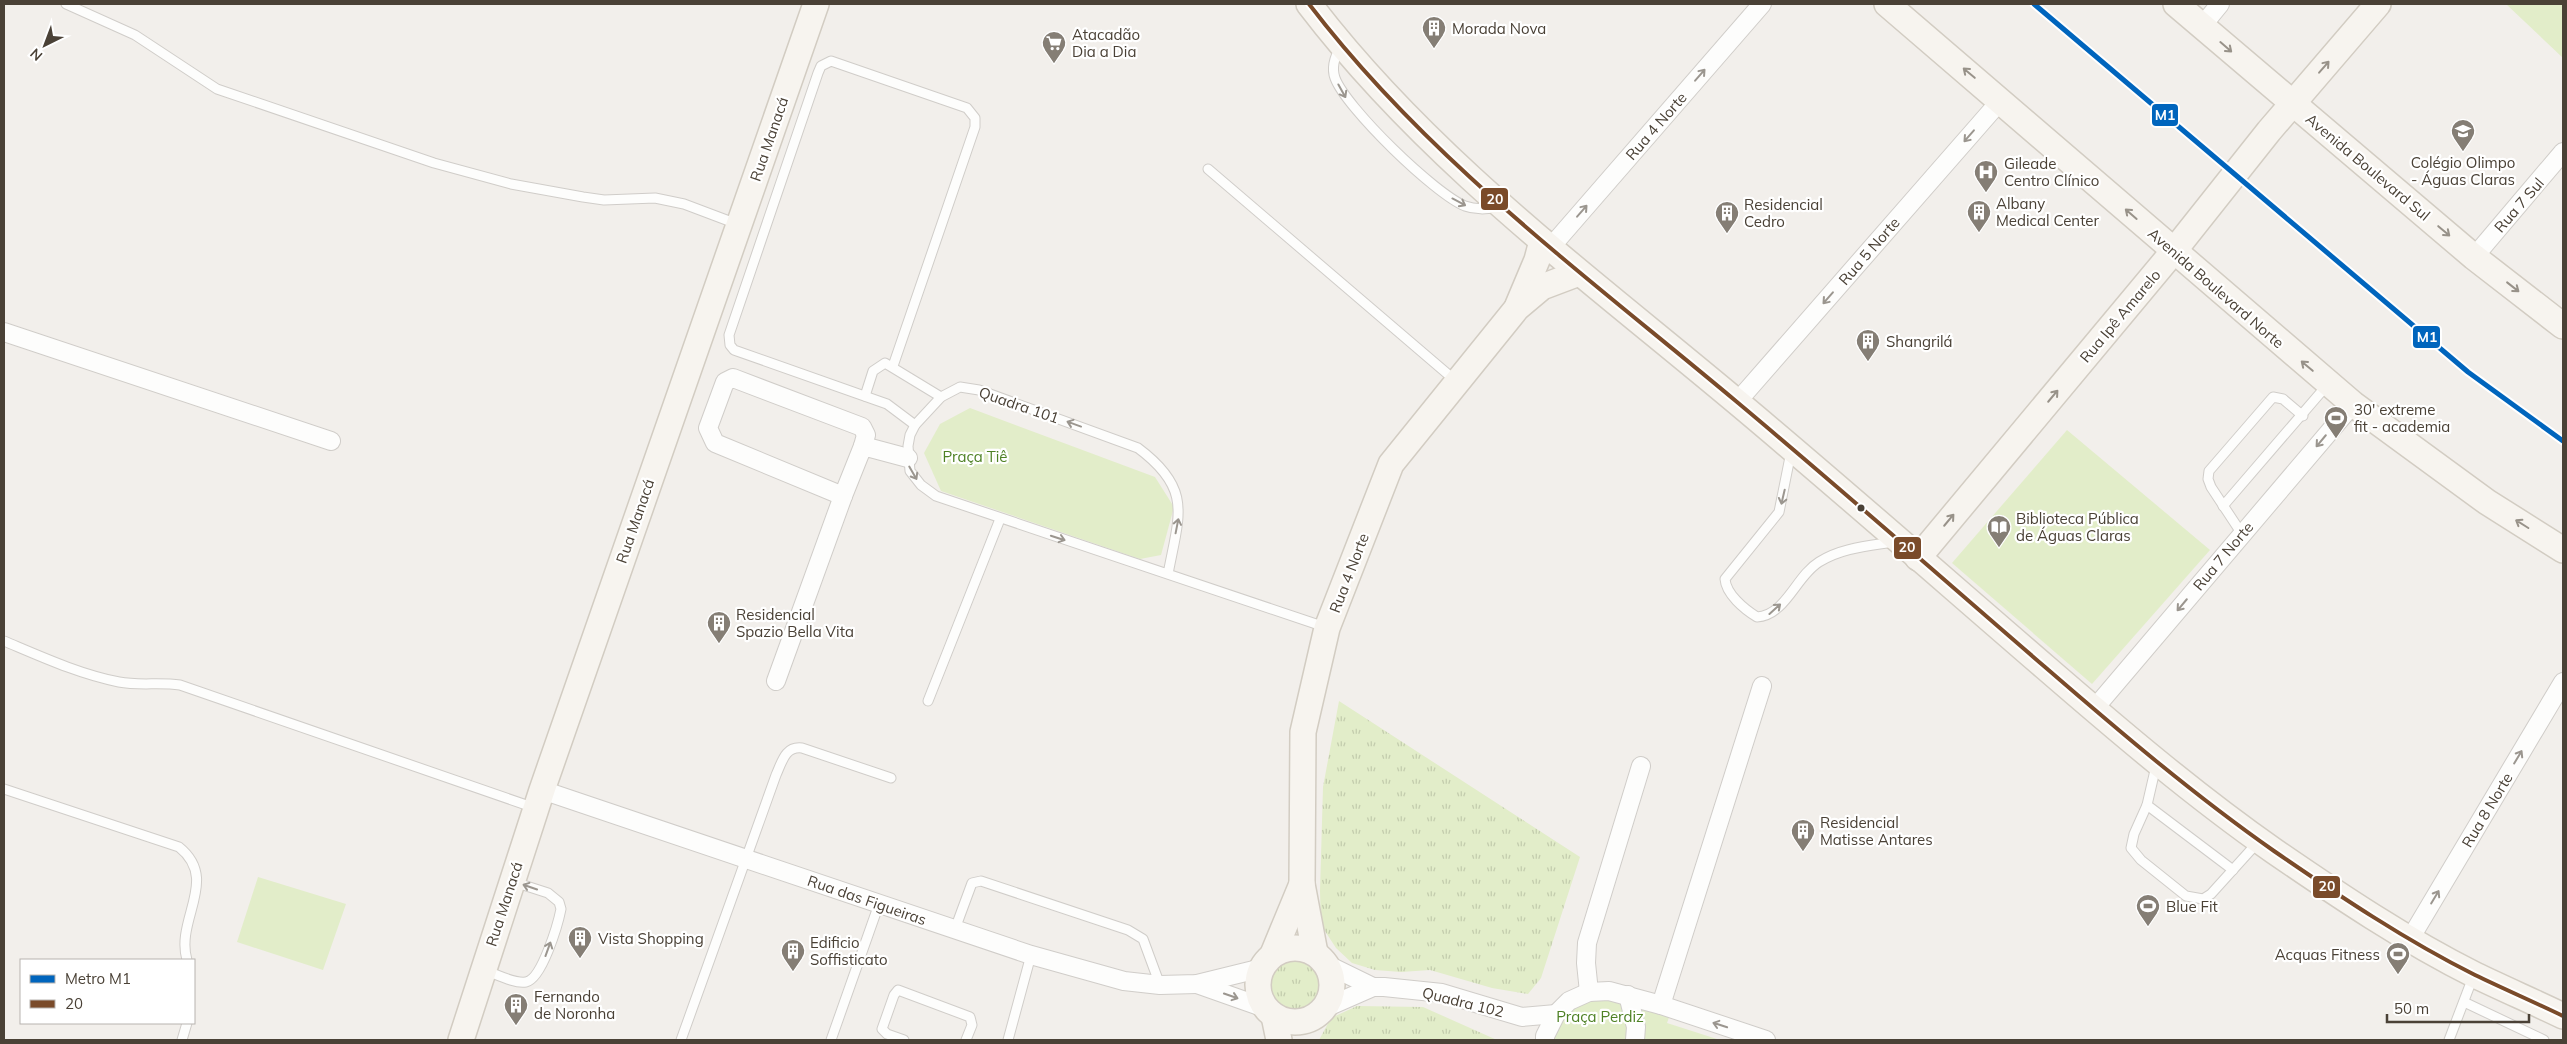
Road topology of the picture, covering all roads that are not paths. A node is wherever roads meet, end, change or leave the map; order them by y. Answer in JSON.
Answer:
{"nodes":[{"id":1,"x":66,"y":4,"type":"edge"},
{"id":2,"x":816,"y":4,"type":"edge"},
{"id":3,"x":1309,"y":4,"type":"edge"},
{"id":4,"x":1762,"y":4,"type":"edge"},
{"id":5,"x":1887,"y":4,"type":"edge"},
{"id":6,"x":2176,"y":4,"type":"edge"},
{"id":7,"x":2220,"y":4,"type":"edge"},
{"id":8,"x":2378,"y":4,"type":"edge"},
{"id":9,"x":2202,"y":26,"type":"junction"},
{"id":10,"x":2001,"y":100,"type":"junction"},
{"id":11,"x":2292,"y":103,"type":"junction"},
{"id":12,"x":2563,"y":152,"type":"edge"},
{"id":13,"x":1208,"y":169,"type":"dead end"},
{"id":14,"x":740,"y":224,"type":"junction"},
{"id":15,"x":1546,"y":244,"type":"junction"},
{"id":16,"x":2173,"y":252,"type":"junction"},
{"id":17,"x":2474,"y":257,"type":"junction"},
{"id":18,"x":1579,"y":273,"type":"junction"},
{"id":19,"x":1517,"y":308,"type":"junction"},
{"id":20,"x":2563,"y":326,"type":"edge"},
{"id":21,"x":4,"y":332,"type":"edge"},
{"id":22,"x":893,"y":366,"type":"junction"},
{"id":23,"x":1457,"y":382,"type":"junction"},
{"id":24,"x":2328,"y":384,"type":"junction"},
{"id":25,"x":865,"y":396,"type":"junction"},
{"id":26,"x":942,"y":397,"type":"junction"},
{"id":27,"x":1737,"y":402,"type":"junction"},
{"id":28,"x":2353,"y":404,"type":"junction"},
{"id":29,"x":2302,"y":416,"type":"junction"},
{"id":30,"x":915,"y":425,"type":"junction"},
{"id":31,"x":331,"y":441,"type":"dead end"},
{"id":32,"x":863,"y":446,"type":"junction"},
{"id":33,"x":1792,"y":449,"type":"junction"},
{"id":34,"x":908,"y":458,"type":"junction"},
{"id":35,"x":843,"y":496,"type":"junction"},
{"id":36,"x":2223,"y":506,"type":"junction"},
{"id":37,"x":1000,"y":519,"type":"junction"},
{"id":38,"x":2242,"y":534,"type":"junction"},
{"id":39,"x":1899,"y":541,"type":"junction"},
{"id":40,"x":2563,"y":550,"type":"edge"},
{"id":41,"x":1918,"y":558,"type":"junction"},
{"id":42,"x":1168,"y":574,"type":"junction"},
{"id":43,"x":1327,"y":628,"type":"junction"},
{"id":44,"x":4,"y":641,"type":"edge"},
{"id":45,"x":776,"y":681,"type":"dead end"},
{"id":46,"x":2563,"y":682,"type":"edge"},
{"id":47,"x":1762,"y":686,"type":"dead end"},
{"id":48,"x":928,"y":701,"type":"dead end"},
{"id":49,"x":2094,"y":709,"type":"junction"},
{"id":50,"x":2157,"y":761,"type":"junction"},
{"id":51,"x":1641,"y":766,"type":"dead end"},
{"id":52,"x":891,"y":778,"type":"dead end"},
{"id":53,"x":4,"y":788,"type":"edge"},
{"id":54,"x":539,"y":799,"type":"junction"},
{"id":55,"x":2147,"y":805,"type":"junction"},
{"id":56,"x":2260,"y":840,"type":"junction"},
{"id":57,"x":746,"y":859,"type":"junction"},
{"id":58,"x":2233,"y":870,"type":"junction"},
{"id":59,"x":511,"y":881,"type":"junction"},
{"id":60,"x":1302,"y":884,"type":"junction"},
{"id":61,"x":879,"y":904,"type":"junction"},
{"id":62,"x":955,"y":929,"type":"junction"},
{"id":63,"x":2410,"y":939,"type":"junction"},
{"id":64,"x":1031,"y":955,"type":"junction"},
{"id":65,"x":1321,"y":958,"type":"junction"},
{"id":66,"x":187,"y":959,"type":"edge"},
{"id":67,"x":1268,"y":961,"type":"junction"},
{"id":68,"x":483,"y":970,"type":"junction"},
{"id":69,"x":2474,"y":974,"type":"junction"},
{"id":70,"x":1197,"y":984,"type":"junction"},
{"id":71,"x":1160,"y":986,"type":"junction"},
{"id":72,"x":1374,"y":987,"type":"junction"},
{"id":73,"x":1590,"y":992,"type":"junction"},
{"id":74,"x":1628,"y":995,"type":"junction"},
{"id":75,"x":2464,"y":1002,"type":"junction"},
{"id":76,"x":1661,"y":1005,"type":"junction"},
{"id":77,"x":1270,"y":1012,"type":"junction"},
{"id":78,"x":1321,"y":1012,"type":"junction"},
{"id":79,"x":1556,"y":1014,"type":"junction"},
{"id":80,"x":2563,"y":1016,"type":"edge"},
{"id":81,"x":1522,"y":1017,"type":"junction"},
{"id":82,"x":188,"y":1024,"type":"edge"},
{"id":83,"x":1545,"y":1038,"type":"edge"},
{"id":84,"x":182,"y":1040,"type":"edge"},
{"id":85,"x":461,"y":1040,"type":"edge"},
{"id":86,"x":681,"y":1040,"type":"edge"},
{"id":87,"x":831,"y":1040,"type":"edge"},
{"id":88,"x":904,"y":1040,"type":"edge"},
{"id":89,"x":966,"y":1040,"type":"edge"},
{"id":90,"x":1008,"y":1040,"type":"edge"},
{"id":91,"x":1279,"y":1040,"type":"edge"},
{"id":92,"x":1309,"y":1040,"type":"edge"},
{"id":93,"x":1636,"y":1040,"type":"edge"},
{"id":94,"x":1766,"y":1040,"type":"edge"},
{"id":95,"x":2450,"y":1040,"type":"edge"},
{"id":96,"x":2544,"y":1040,"type":"edge"}],
"edges":[{"from":1,"to":14,"type":"lane"},
{"from":2,"to":14,"type":"street","name":"Rua Manacá"},
{"from":3,"to":15,"type":"street","one_way":true},
{"from":15,"to":4,"type":"street","name":"Rua 4 Norte","one_way":true},
{"from":10,"to":5,"type":"street","name":"Avenida Boulevard Norte","one_way":true},
{"from":6,"to":9,"type":"street","name":"Avenida Boulevard Sul"},
{"from":7,"to":9,"type":"street"},
{"from":11,"to":8,"type":"street","name":"Rua Ipê Amarelo","one_way":true},
{"from":9,"to":11,"type":"street","name":"Avenida Boulevard Sul","one_way":true},
{"from":16,"to":10,"type":"street","name":"Avenida Boulevard Norte","one_way":true},
{"from":10,"to":27,"type":"street","name":"Rua 5 Norte","one_way":true},
{"from":11,"to":16,"type":"street","name":"Rua Ipê Amarelo"},
{"from":11,"to":17,"type":"street","name":"Avenida Boulevard Sul","one_way":true},
{"from":12,"to":17,"type":"street","name":"Rua 7 Sul"},
{"from":13,"to":23,"type":"lane"},
{"from":14,"to":54,"type":"street","name":"Rua Manacá"},
{"from":15,"to":18,"type":"street"},
{"from":15,"to":19,"type":"street","name":"Rua 4 Norte"},
{"from":24,"to":16,"type":"street","name":"Avenida Boulevard Norte","one_way":true},
{"from":41,"to":16,"type":"street","name":"Rua Ipê Amarelo","one_way":true},
{"from":17,"to":20,"type":"street","name":"Avenida Boulevard Sul","one_way":true},
{"from":18,"to":19,"type":"street","name":"Rua 4 Norte"},
{"from":18,"to":27,"type":"street"},
{"from":19,"to":23,"type":"street","name":"Rua 4 Norte"},
{"from":21,"to":31,"type":"street"},
{"from":22,"to":25,"type":"lane"},
{"from":22,"to":25,"type":"lane"},
{"from":22,"to":26,"type":"lane"},
{"from":23,"to":43,"type":"street","name":"Rua 4 Norte"},
{"from":24,"to":28,"type":"street","name":"Avenida Boulevard Norte"},
{"from":24,"to":29,"type":"lane"},
{"from":25,"to":30,"type":"lane"},
{"from":26,"to":30,"type":"lane","name":"Quadra 101"},
{"from":42,"to":26,"type":"lane","name":"Quadra 101","one_way":true},
{"from":27,"to":33,"type":"street"},
{"from":28,"to":38,"type":"street","name":"Rua 7 Norte","one_way":true},
{"from":40,"to":28,"type":"street","name":"Avenida Boulevard Norte","one_way":true},
{"from":29,"to":36,"type":"lane"},
{"from":29,"to":36,"type":"lane"},
{"from":30,"to":34,"type":"lane","name":"Quadra 101"},
{"from":32,"to":34,"type":"street"},
{"from":32,"to":35,"type":"street"},
{"from":32,"to":35,"type":"street"},
{"from":33,"to":39,"type":"street"},
{"from":33,"to":39,"type":"lane","one_way":true},
{"from":34,"to":37,"type":"lane","one_way":true},
{"from":35,"to":45,"type":"street"},
{"from":36,"to":38,"type":"lane"},
{"from":37,"to":42,"type":"lane","one_way":true},
{"from":37,"to":48,"type":"lane"},
{"from":38,"to":49,"type":"street","name":"Rua 7 Norte","one_way":true},
{"from":39,"to":41,"type":"street"},
{"from":41,"to":49,"type":"street"},
{"from":42,"to":43,"type":"lane"},
{"from":43,"to":60,"type":"street","name":"Rua 4 Norte"},
{"from":44,"to":54,"type":"lane"},
{"from":63,"to":46,"type":"street","name":"Rua 8 Norte","one_way":true},
{"from":47,"to":76,"type":"street"},
{"from":49,"to":50,"type":"street"},
{"from":50,"to":55,"type":"lane"},
{"from":50,"to":56,"type":"street"},
{"from":51,"to":73,"type":"street"},
{"from":52,"to":57,"type":"lane"},
{"from":53,"to":66,"type":"lane"},
{"from":54,"to":57,"type":"street","name":"Rua das Figueiras"},
{"from":54,"to":59,"type":"street","name":"Rua Manacá"},
{"from":55,"to":58,"type":"lane"},
{"from":55,"to":58,"type":"lane"},
{"from":56,"to":58,"type":"lane"},
{"from":56,"to":63,"type":"street"},
{"from":57,"to":61,"type":"street","name":"Rua das Figueiras"},
{"from":57,"to":86,"type":"lane"},
{"from":59,"to":68,"type":"street","name":"Rua Manacá"},
{"from":68,"to":59,"type":"lane","one_way":true},
{"from":60,"to":65,"type":"street","name":"Rua 4 Norte"},
{"from":60,"to":67,"type":"street","name":"Rua 4 Norte"},
{"from":61,"to":62,"type":"street","name":"Rua das Figueiras"},
{"from":61,"to":87,"type":"lane"},
{"from":62,"to":64,"type":"street","name":"Rua das Figueiras"},
{"from":62,"to":71,"type":"lane"},
{"from":63,"to":69,"type":"street"},
{"from":64,"to":71,"type":"street","name":"Rua das Figueiras"},
{"from":64,"to":90,"type":"lane"},
{"from":65,"to":67,"type":"street"},
{"from":65,"to":72,"type":"street","name":"Quadra 102"},
{"from":65,"to":78,"type":"street"},
{"from":67,"to":70,"type":"street","name":"Rua das Figueiras"},
{"from":67,"to":77,"type":"street"},
{"from":68,"to":85,"type":"street","name":"Rua Manacá"},
{"from":69,"to":75,"type":"lane"},
{"from":69,"to":80,"type":"street"},
{"from":70,"to":71,"type":"street","name":"Rua das Figueiras"},
{"from":70,"to":77,"type":"street","name":"Rua das Figueiras","one_way":true},
{"from":72,"to":78,"type":"street","name":"Quadra 102"},
{"from":72,"to":81,"type":"street","name":"Quadra 102"},
{"from":73,"to":74,"type":"street","name":"Quadra 102"},
{"from":73,"to":79,"type":"street","name":"Quadra 102"},
{"from":74,"to":76,"type":"street","name":"Quadra 102"},
{"from":74,"to":93,"type":"street"},
{"from":75,"to":95,"type":"lane"},
{"from":75,"to":96,"type":"lane"},
{"from":94,"to":76,"type":"street","name":"Quadra 102","one_way":true},
{"from":77,"to":78,"type":"street"},
{"from":77,"to":91,"type":"street"},
{"from":78,"to":92,"type":"street"},
{"from":79,"to":81,"type":"street","name":"Quadra 102"},
{"from":79,"to":83,"type":"street","name":"Quadra 102"},
{"from":81,"to":83,"type":"street","name":"Quadra 102"},
{"from":82,"to":84,"type":"lane"},
{"from":88,"to":89,"type":"lane"}]}
